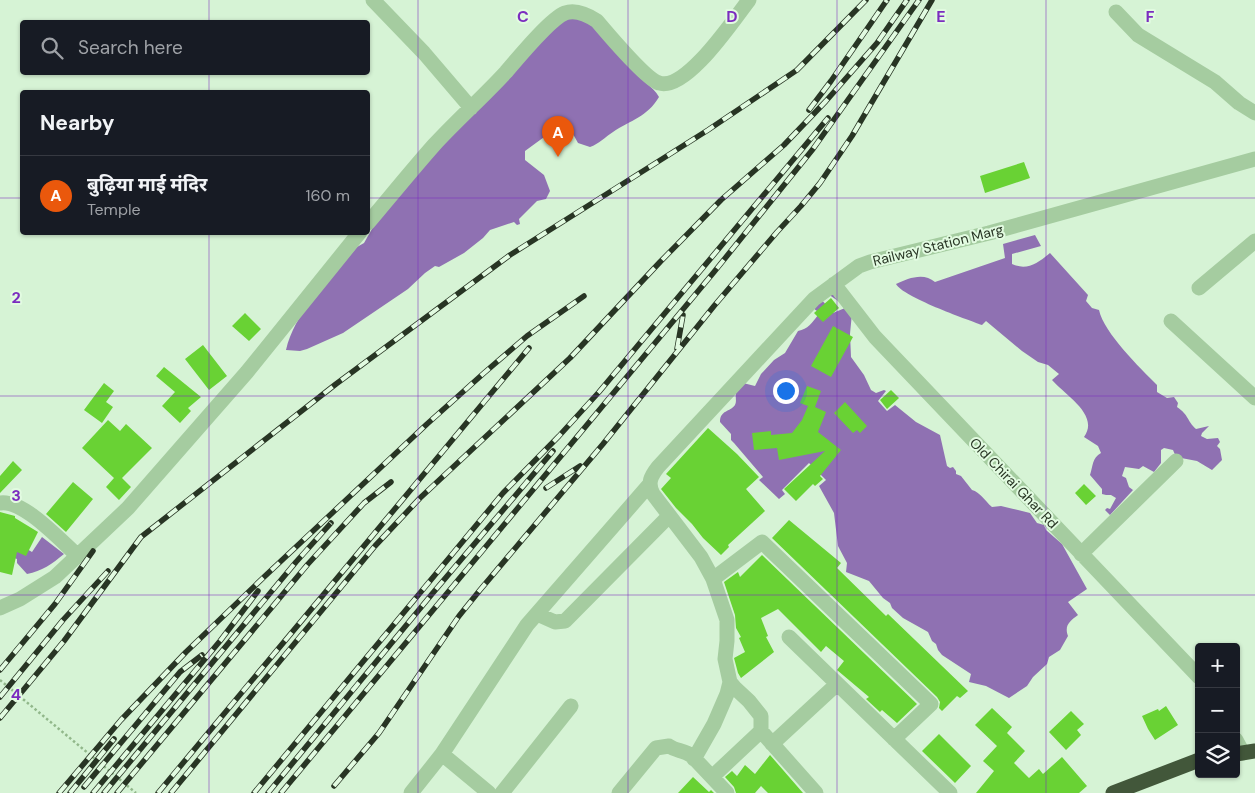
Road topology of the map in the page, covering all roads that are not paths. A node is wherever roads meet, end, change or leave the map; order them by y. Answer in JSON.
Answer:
{"nodes":[{"id":1,"x":373,"y":0,"type":"edge"},
{"id":2,"x":749,"y":0,"type":"edge"},
{"id":3,"x":573,"y":6,"type":"edge"},
{"id":4,"x":1116,"y":12,"type":"dead end"},
{"id":5,"x":471,"y":108,"type":"junction"},
{"id":6,"x":1255,"y":113,"type":"edge"},
{"id":7,"x":1255,"y":159,"type":"edge"},
{"id":8,"x":370,"y":221,"type":"edge"},
{"id":9,"x":358,"y":235,"type":"edge"},
{"id":10,"x":1255,"y":241,"type":"edge"},
{"id":11,"x":834,"y":284,"type":"junction"},
{"id":12,"x":1199,"y":288,"type":"dead end"},
{"id":13,"x":1171,"y":321,"type":"dead end"},
{"id":14,"x":1255,"y":398,"type":"edge"},
{"id":15,"x":1176,"y":461,"type":"dead end"},
{"id":16,"x":649,"y":486,"type":"junction"},
{"id":17,"x":0,"y":503,"type":"edge"},
{"id":18,"x":669,"y":516,"type":"junction"},
{"id":19,"x":1081,"y":554,"type":"junction"},
{"id":20,"x":78,"y":556,"type":"junction"},
{"id":21,"x":713,"y":579,"type":"junction"},
{"id":22,"x":0,"y":608,"type":"edge"},
{"id":23,"x":537,"y":614,"type":"junction"},
{"id":24,"x":789,"y":637,"type":"dead end"},
{"id":25,"x":1195,"y":673,"type":"edge"},
{"id":26,"x":730,"y":682,"type":"junction"},
{"id":27,"x":836,"y":684,"type":"junction"},
{"id":28,"x":571,"y":706,"type":"dead end"},
{"id":29,"x":761,"y":731,"type":"junction"},
{"id":30,"x":894,"y":739,"type":"junction"},
{"id":31,"x":772,"y":744,"type":"junction"},
{"id":32,"x":442,"y":754,"type":"junction"},
{"id":33,"x":694,"y":759,"type":"junction"},
{"id":34,"x":1195,"y":762,"type":"edge"},
{"id":35,"x":712,"y":777,"type":"junction"},
{"id":36,"x":509,"y":791,"type":"edge"},
{"id":37,"x":814,"y":792,"type":"edge"},
{"id":38,"x":411,"y":793,"type":"edge"},
{"id":39,"x":489,"y":793,"type":"edge"},
{"id":40,"x":619,"y":793,"type":"edge"},
{"id":41,"x":727,"y":793,"type":"edge"},
{"id":42,"x":950,"y":793,"type":"edge"},
{"id":43,"x":1113,"y":793,"type":"edge"}],
"edges":[{"from":1,"to":5,"type":"street"},
{"from":2,"to":3,"type":"street"},
{"from":3,"to":5,"type":"street"},
{"from":4,"to":6,"type":"street"},
{"from":5,"to":8,"type":"street"},
{"from":7,"to":11,"type":"street","name":"Railway Station Marg"},
{"from":9,"to":20,"type":"street"},
{"from":10,"to":12,"type":"street"},
{"from":11,"to":16,"type":"street","name":"Railway Station Marg"},
{"from":11,"to":19,"type":"street","name":"Old Chirai Ghar Rd"},
{"from":13,"to":14,"type":"street"},
{"from":15,"to":19,"type":"street"},
{"from":16,"to":18,"type":"street"},
{"from":16,"to":23,"type":"street","name":"Railway Station Marg"},
{"from":17,"to":20,"type":"street"},
{"from":18,"to":21,"type":"street"},
{"from":18,"to":23,"type":"street"},
{"from":19,"to":25,"type":"street","name":"Old Chirai Ghar Rd"},
{"from":20,"to":22,"type":"street"},
{"from":21,"to":26,"type":"street"},
{"from":21,"to":30,"type":"street"},
{"from":23,"to":32,"type":"street","name":"Railway Station Marg"},
{"from":24,"to":27,"type":"street"},
{"from":26,"to":29,"type":"street"},
{"from":26,"to":33,"type":"street"},
{"from":27,"to":30,"type":"street"},
{"from":27,"to":31,"type":"street"},
{"from":28,"to":36,"type":"street"},
{"from":29,"to":31,"type":"street"},
{"from":29,"to":35,"type":"street"},
{"from":30,"to":42,"type":"street"},
{"from":31,"to":37,"type":"street"},
{"from":32,"to":38,"type":"street","name":"Railway Station Marg"},
{"from":32,"to":39,"type":"street"},
{"from":33,"to":35,"type":"street"},
{"from":33,"to":40,"type":"street"},
{"from":34,"to":43,"type":"highway"},
{"from":35,"to":41,"type":"street"}]}
